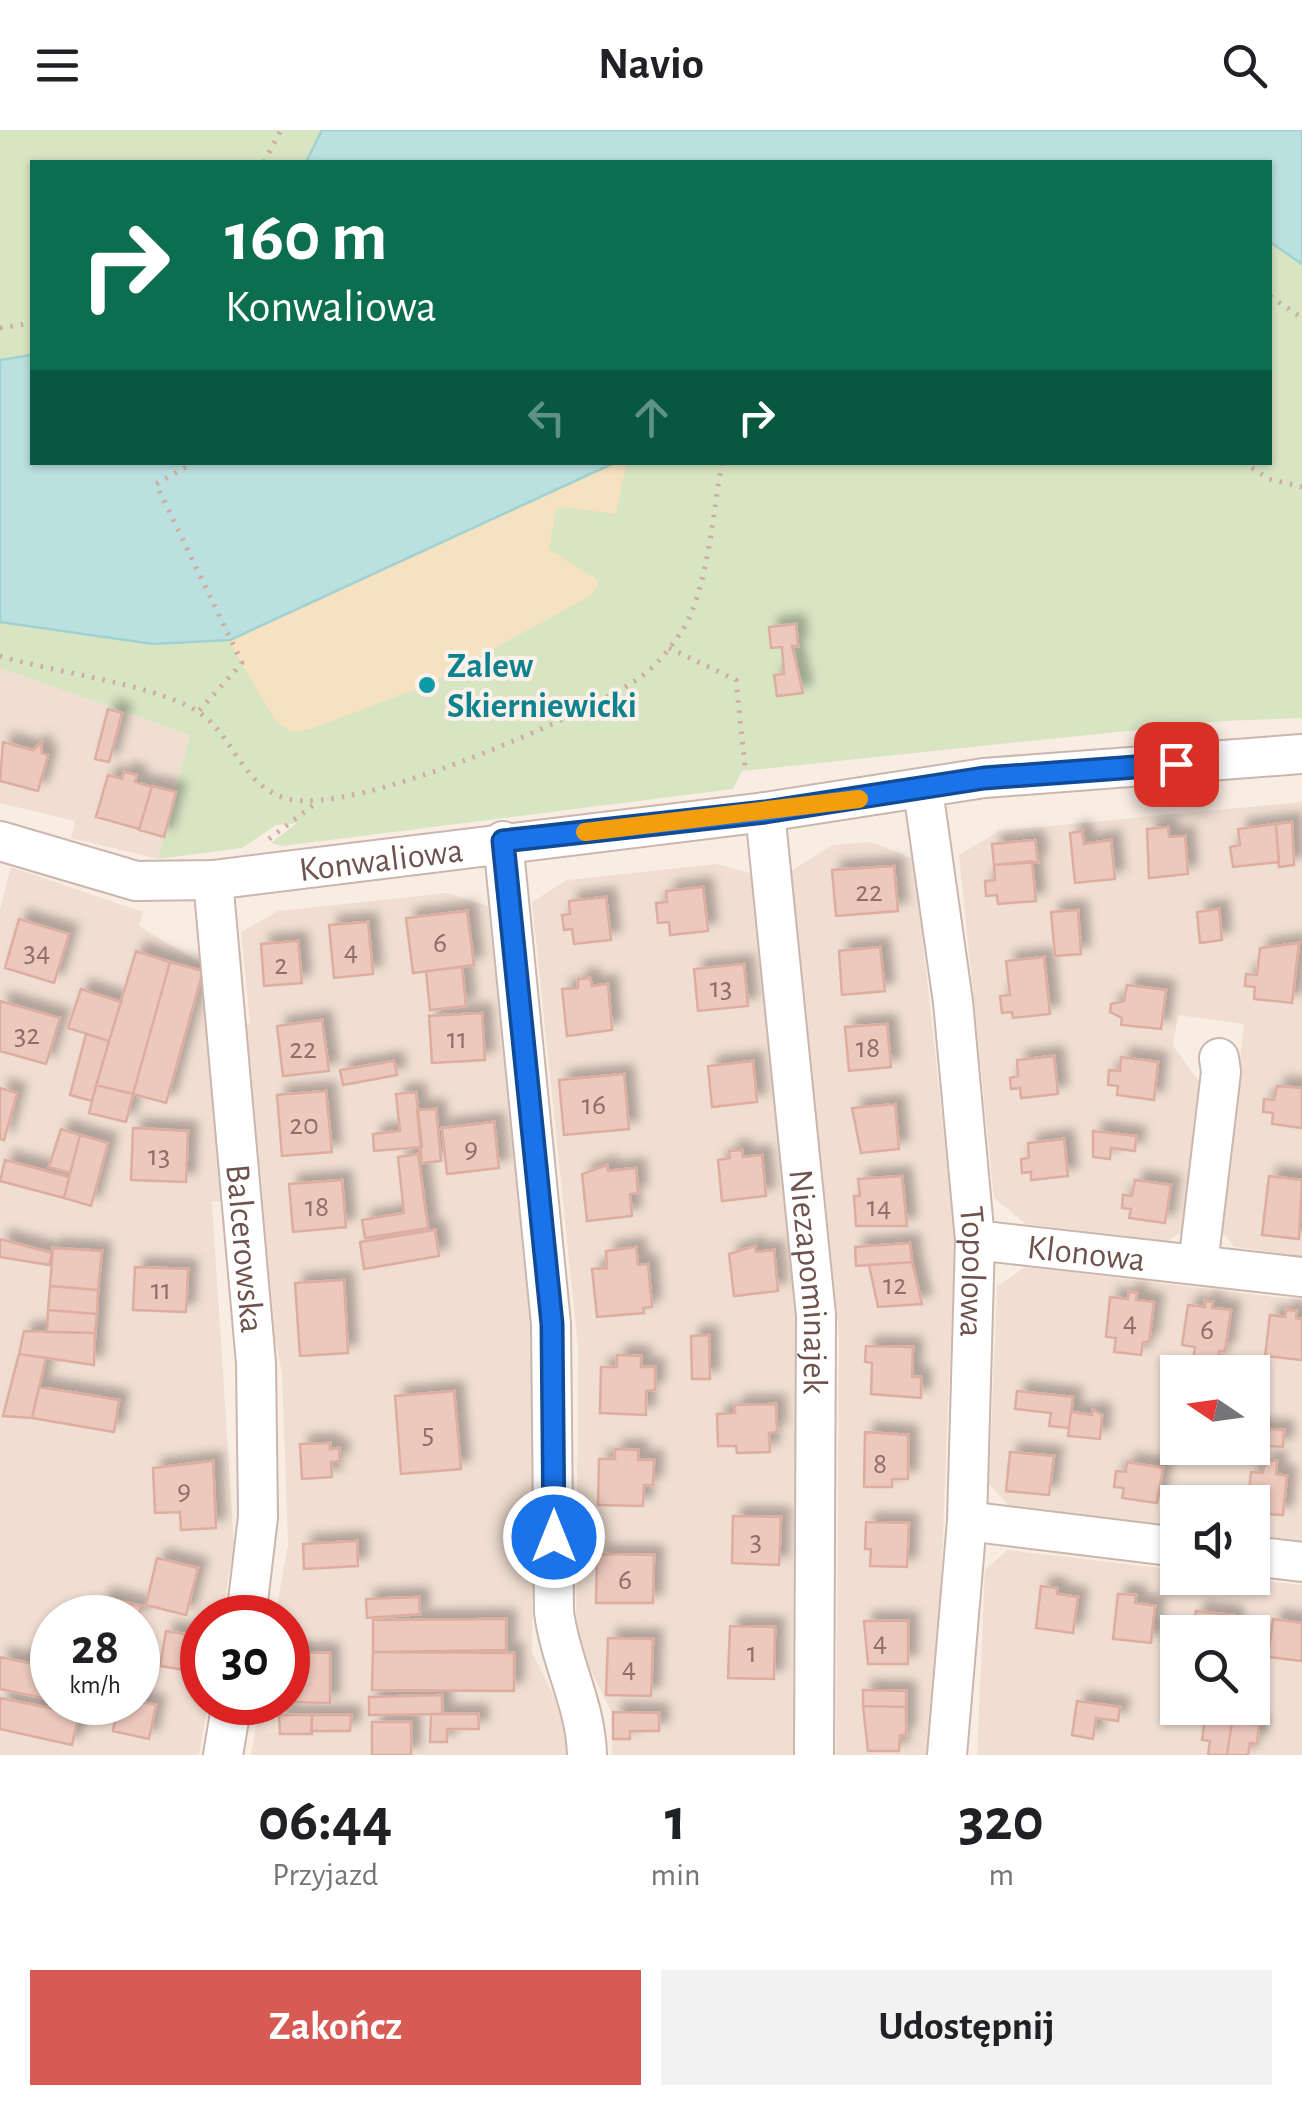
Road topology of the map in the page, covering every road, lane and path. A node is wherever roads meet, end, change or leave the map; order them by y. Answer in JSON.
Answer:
{"nodes":[{"id":1,"x":282,"y":130,"type":"edge"},
{"id":2,"x":265,"y":160,"type":"edge"},
{"id":3,"x":1272,"y":297,"type":"edge"},
{"id":4,"x":1302,"y":318,"type":"edge"},
{"id":5,"x":30,"y":322,"type":"edge"},
{"id":6,"x":0,"y":328,"type":"edge"},
{"id":7,"x":191,"y":465,"type":"edge"},
{"id":8,"x":721,"y":465,"type":"edge"},
{"id":9,"x":1248,"y":465,"type":"edge"},
{"id":10,"x":1302,"y":487,"type":"edge"},
{"id":11,"x":669,"y":648,"type":"junction"},
{"id":12,"x":0,"y":656,"type":"edge"},
{"id":13,"x":198,"y":712,"type":"junction"},
{"id":14,"x":1302,"y":754,"type":"edge"},
{"id":15,"x":745,"y":768,"type":"dead end"},
{"id":16,"x":924,"y":790,"type":"junction"},
{"id":17,"x":765,"y":812,"type":"junction"},
{"id":18,"x":0,"y":841,"type":"edge"},
{"id":19,"x":503,"y":841,"type":"junction"},
{"id":20,"x":213,"y":880,"type":"junction"},
{"id":21,"x":1219,"y":1058,"type":"dead end"},
{"id":22,"x":975,"y":1240,"type":"junction"},
{"id":23,"x":1198,"y":1265,"type":"junction"},
{"id":24,"x":1302,"y":1277,"type":"edge"},
{"id":25,"x":967,"y":1521,"type":"junction"},
{"id":26,"x":1160,"y":1544,"type":"edge"},
{"id":27,"x":1270,"y":1558,"type":"edge"},
{"id":28,"x":1302,"y":1562,"type":"edge"},
{"id":29,"x":249,"y":1595,"type":"edge"},
{"id":30,"x":228,"y":1725,"type":"edge"},
{"id":31,"x":223,"y":1755,"type":"edge"},
{"id":32,"x":587,"y":1755,"type":"edge"},
{"id":33,"x":814,"y":1755,"type":"edge"},
{"id":34,"x":947,"y":1755,"type":"edge"}],
"edges":[{"from":1,"to":2,"type":"path"},
{"from":3,"to":4,"type":"path"},
{"from":5,"to":6,"type":"path"},
{"from":7,"to":13,"type":"path"},
{"from":8,"to":11,"type":"path"},
{"from":9,"to":10,"type":"path"},
{"from":11,"to":13,"type":"path"},
{"from":11,"to":15,"type":"path"},
{"from":12,"to":13,"type":"path"},
{"from":14,"to":16,"type":"street","name":"Konwaliowa"},
{"from":16,"to":17,"type":"street","name":"Konwaliowa"},
{"from":16,"to":22,"type":"street","name":"Topolowa"},
{"from":17,"to":19,"type":"street","name":"Konwaliowa"},
{"from":17,"to":33,"type":"street","name":"Niezapominajek"},
{"from":18,"to":20,"type":"street","name":"Konwaliowa"},
{"from":19,"to":20,"type":"street","name":"Konwaliowa"},
{"from":19,"to":32,"type":"street"},
{"from":20,"to":29,"type":"street","name":"Balcerowska"},
{"from":21,"to":23,"type":"street"},
{"from":22,"to":23,"type":"street","name":"Klonowa"},
{"from":22,"to":25,"type":"street","name":"Topolowa"},
{"from":23,"to":24,"type":"street","name":"Klonowa"},
{"from":25,"to":26,"type":"street"},
{"from":25,"to":34,"type":"street","name":"Topolowa"},
{"from":27,"to":28,"type":"street"},
{"from":30,"to":31,"type":"street"}]}
